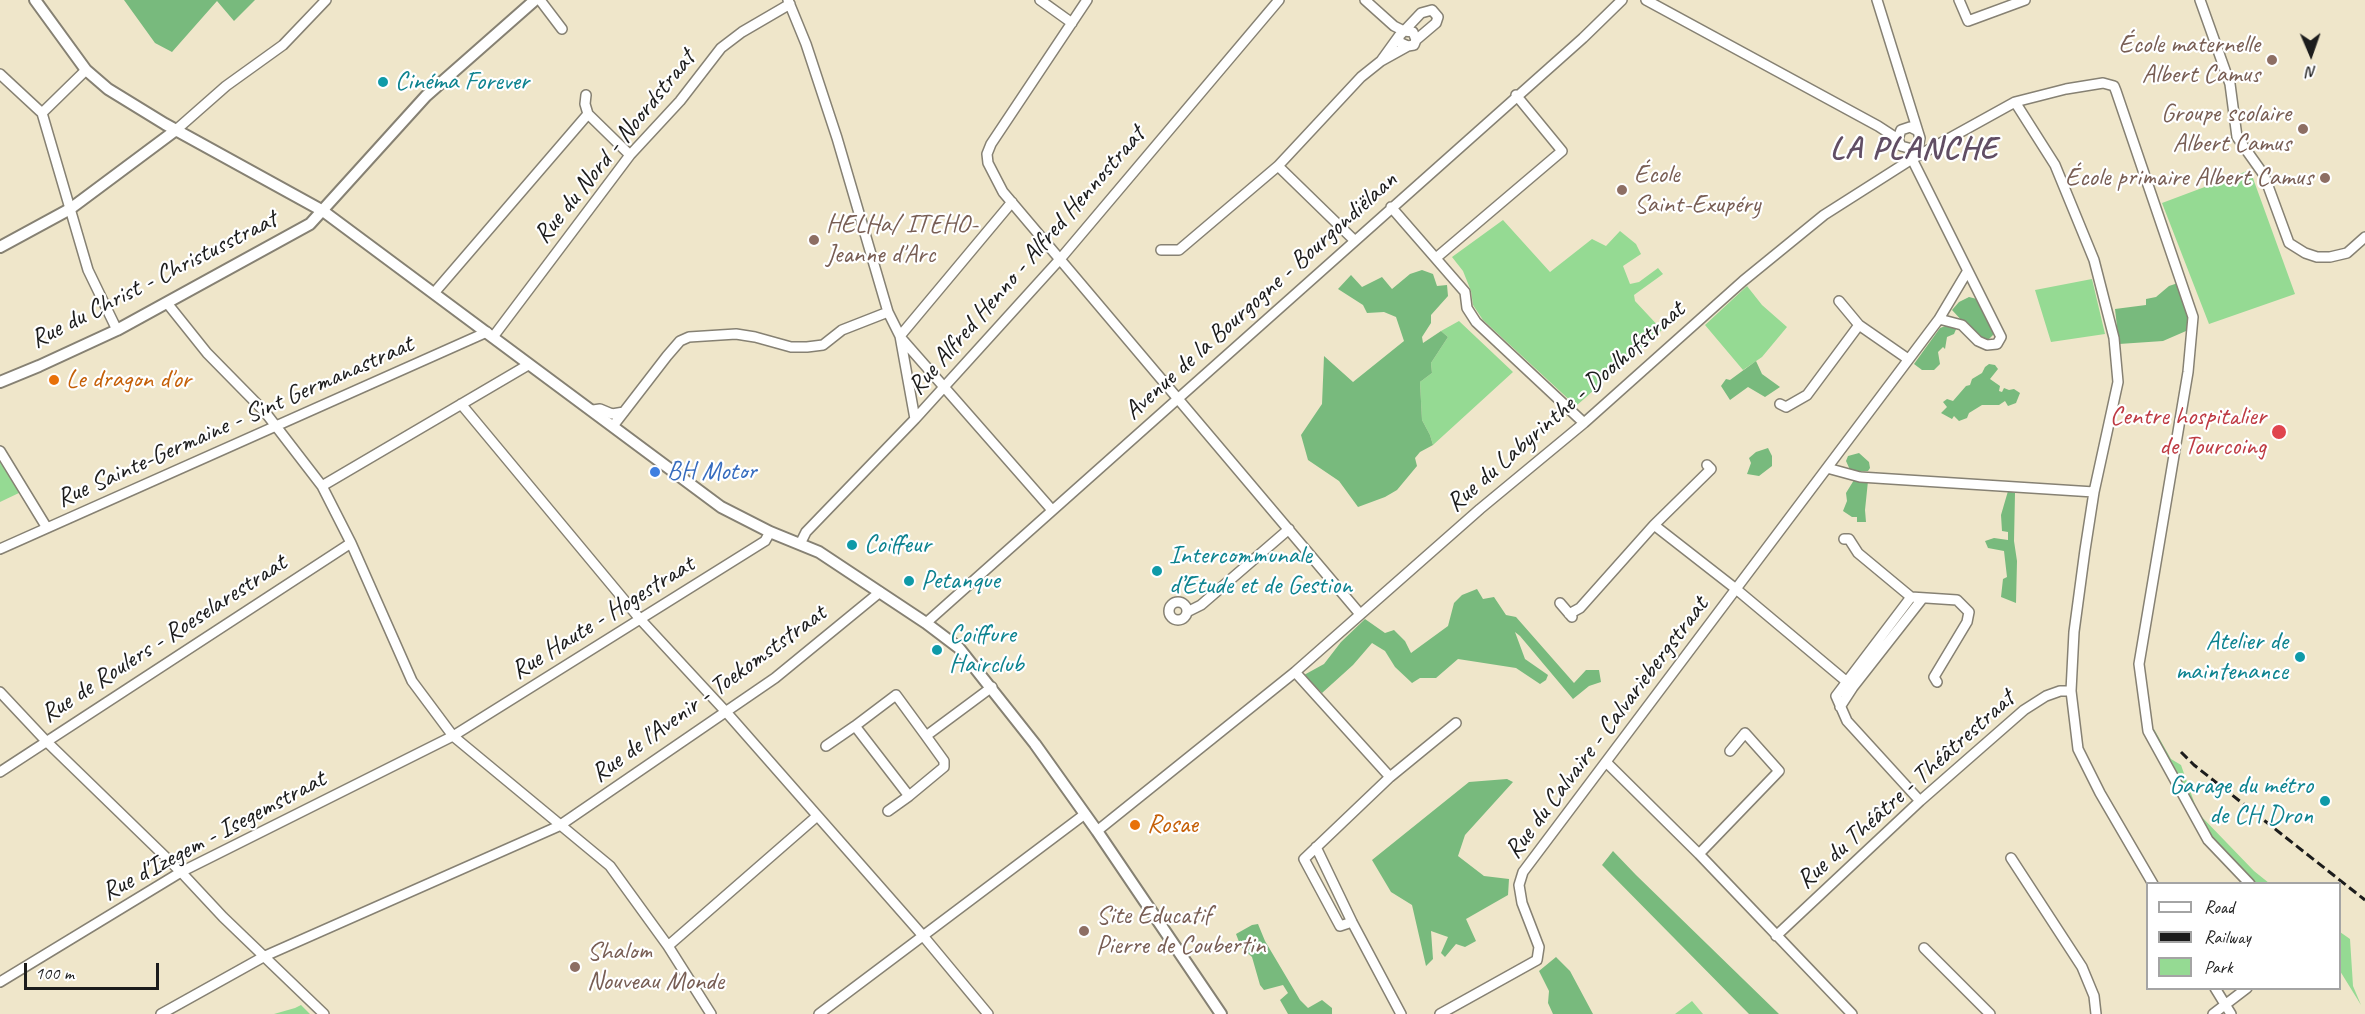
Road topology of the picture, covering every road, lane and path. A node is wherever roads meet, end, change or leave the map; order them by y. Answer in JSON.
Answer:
{"nodes":[{"id":1,"x":35,"y":0,"type":"edge"},
{"id":2,"x":326,"y":0,"type":"edge"},
{"id":3,"x":536,"y":0,"type":"edge"},
{"id":4,"x":540,"y":0,"type":"edge"},
{"id":5,"x":1040,"y":0,"type":"edge"},
{"id":6,"x":1087,"y":0,"type":"edge"},
{"id":7,"x":1279,"y":0,"type":"edge"},
{"id":8,"x":1365,"y":0,"type":"edge"},
{"id":9,"x":1622,"y":0,"type":"edge"},
{"id":10,"x":1646,"y":0,"type":"edge"},
{"id":11,"x":1877,"y":0,"type":"edge"},
{"id":12,"x":1959,"y":0,"type":"edge"},
{"id":13,"x":2025,"y":0,"type":"edge"},
{"id":14,"x":2200,"y":0,"type":"edge"},
{"id":15,"x":789,"y":2,"type":"edge"},
{"id":16,"x":1072,"y":23,"type":"junction"},
{"id":17,"x":562,"y":29,"type":"dead end"},
{"id":18,"x":1402,"y":33,"type":"junction"},
{"id":19,"x":1412,"y":43,"type":"junction"},
{"id":20,"x":1381,"y":61,"type":"junction"},
{"id":21,"x":87,"y":70,"type":"junction"},
{"id":22,"x":0,"y":74,"type":"edge"},
{"id":23,"x":586,"y":95,"type":"dead end"},
{"id":24,"x":1516,"y":95,"type":"junction"},
{"id":25,"x":2015,"y":102,"type":"junction"},
{"id":26,"x":42,"y":113,"type":"junction"},
{"id":27,"x":588,"y":114,"type":"junction"},
{"id":28,"x":176,"y":130,"type":"junction"},
{"id":29,"x":1916,"y":130,"type":"junction"},
{"id":30,"x":1898,"y":139,"type":"junction"},
{"id":31,"x":1904,"y":148,"type":"junction"},
{"id":32,"x":630,"y":155,"type":"junction"},
{"id":33,"x":1913,"y":156,"type":"junction"},
{"id":34,"x":1278,"y":166,"type":"junction"},
{"id":35,"x":1012,"y":202,"type":"junction"},
{"id":36,"x":1391,"y":207,"type":"junction"},
{"id":37,"x":70,"y":208,"type":"junction"},
{"id":38,"x":323,"y":211,"type":"junction"},
{"id":39,"x":2365,"y":237,"type":"edge"},
{"id":40,"x":1354,"y":240,"type":"junction"},
{"id":41,"x":0,"y":248,"type":"edge"},
{"id":42,"x":1161,"y":250,"type":"dead end"},
{"id":43,"x":1061,"y":258,"type":"junction"},
{"id":44,"x":1436,"y":258,"type":"junction"},
{"id":45,"x":1966,"y":272,"type":"junction"},
{"id":46,"x":434,"y":293,"type":"junction"},
{"id":47,"x":1839,"y":301,"type":"dead end"},
{"id":48,"x":167,"y":303,"type":"junction"},
{"id":49,"x":888,"y":312,"type":"junction"},
{"id":50,"x":1939,"y":319,"type":"junction"},
{"id":51,"x":1859,"y":325,"type":"junction"},
{"id":52,"x":117,"y":330,"type":"junction"},
{"id":53,"x":490,"y":335,"type":"junction"},
{"id":54,"x":900,"y":336,"type":"junction"},
{"id":55,"x":1908,"y":359,"type":"junction"},
{"id":56,"x":528,"y":365,"type":"junction"},
{"id":57,"x":0,"y":381,"type":"edge"},
{"id":58,"x":944,"y":388,"type":"junction"},
{"id":59,"x":1179,"y":398,"type":"junction"},
{"id":60,"x":461,"y":404,"type":"junction"},
{"id":61,"x":1780,"y":404,"type":"dead end"},
{"id":62,"x":593,"y":410,"type":"junction"},
{"id":63,"x":624,"y":412,"type":"junction"},
{"id":64,"x":915,"y":419,"type":"junction"},
{"id":65,"x":1584,"y":423,"type":"junction"},
{"id":66,"x":613,"y":426,"type":"junction"},
{"id":67,"x":276,"y":427,"type":"junction"},
{"id":68,"x":0,"y":451,"type":"edge"},
{"id":69,"x":1707,"y":465,"type":"dead end"},
{"id":70,"x":1827,"y":468,"type":"junction"},
{"id":71,"x":322,"y":486,"type":"junction"},
{"id":72,"x":2094,"y":492,"type":"junction"},
{"id":73,"x":1052,"y":510,"type":"junction"},
{"id":74,"x":1654,"y":525,"type":"junction"},
{"id":75,"x":47,"y":528,"type":"junction"},
{"id":76,"x":1289,"y":529,"type":"junction"},
{"id":77,"x":770,"y":532,"type":"junction"},
{"id":78,"x":1844,"y":539,"type":"dead end"},
{"id":79,"x":351,"y":543,"type":"junction"},
{"id":80,"x":800,"y":544,"type":"junction"},
{"id":81,"x":0,"y":549,"type":"edge"},
{"id":82,"x":1736,"y":588,"type":"junction"},
{"id":83,"x":880,"y":592,"type":"junction"},
{"id":84,"x":1916,"y":598,"type":"junction"},
{"id":85,"x":1560,"y":603,"type":"dead end"},
{"id":86,"x":1187,"y":612,"type":"dead end"},
{"id":87,"x":1360,"y":614,"type":"junction"},
{"id":88,"x":640,"y":619,"type":"junction"},
{"id":89,"x":926,"y":622,"type":"junction"},
{"id":90,"x":1295,"y":672,"type":"junction"},
{"id":91,"x":1937,"y":682,"type":"dead end"},
{"id":92,"x":1850,"y":683,"type":"junction"},
{"id":93,"x":992,"y":687,"type":"junction"},
{"id":94,"x":2071,"y":691,"type":"junction"},
{"id":95,"x":0,"y":692,"type":"edge"},
{"id":96,"x":727,"y":713,"type":"junction"},
{"id":97,"x":1456,"y":723,"type":"dead end"},
{"id":98,"x":855,"y":726,"type":"junction"},
{"id":99,"x":453,"y":736,"type":"junction"},
{"id":100,"x":926,"y":736,"type":"junction"},
{"id":101,"x":46,"y":741,"type":"junction"},
{"id":102,"x":826,"y":746,"type":"dead end"},
{"id":103,"x":1730,"y":752,"type":"dead end"},
{"id":104,"x":1607,"y":763,"type":"junction"},
{"id":105,"x":0,"y":772,"type":"edge"},
{"id":106,"x":1390,"y":777,"type":"junction"},
{"id":107,"x":909,"y":796,"type":"junction"},
{"id":108,"x":1920,"y":801,"type":"junction"},
{"id":109,"x":888,"y":812,"type":"dead end"},
{"id":110,"x":1085,"y":814,"type":"junction"},
{"id":111,"x":816,"y":817,"type":"junction"},
{"id":112,"x":559,"y":826,"type":"junction"},
{"id":113,"x":1097,"y":831,"type":"junction"},
{"id":114,"x":1316,"y":847,"type":"junction"},
{"id":115,"x":1699,"y":854,"type":"junction"},
{"id":116,"x":2011,"y":858,"type":"dead end"},
{"id":117,"x":181,"y":872,"type":"junction"},
{"id":118,"x":2152,"y":882,"type":"edge"},
{"id":119,"x":2248,"y":882,"type":"edge"},
{"id":120,"x":1352,"y":922,"type":"junction"},
{"id":121,"x":1776,"y":936,"type":"junction"},
{"id":122,"x":924,"y":937,"type":"junction"},
{"id":123,"x":668,"y":946,"type":"junction"},
{"id":124,"x":1924,"y":948,"type":"dead end"},
{"id":125,"x":265,"y":956,"type":"junction"},
{"id":126,"x":0,"y":982,"type":"edge"},
{"id":127,"x":2216,"y":990,"type":"edge"},
{"id":128,"x":2244,"y":990,"type":"edge"},
{"id":129,"x":2224,"y":1004,"type":"junction"},
{"id":130,"x":161,"y":1014,"type":"edge"},
{"id":131,"x":324,"y":1014,"type":"edge"},
{"id":132,"x":711,"y":1014,"type":"edge"},
{"id":133,"x":819,"y":1014,"type":"edge"},
{"id":134,"x":988,"y":1014,"type":"edge"},
{"id":135,"x":1221,"y":1014,"type":"edge"},
{"id":136,"x":1401,"y":1014,"type":"edge"},
{"id":137,"x":1440,"y":1014,"type":"edge"},
{"id":138,"x":1852,"y":1014,"type":"edge"},
{"id":139,"x":1990,"y":1014,"type":"edge"},
{"id":140,"x":2096,"y":1014,"type":"edge"},
{"id":141,"x":2213,"y":1014,"type":"edge"},
{"id":142,"x":2230,"y":1014,"type":"edge"}],
"edges":[{"from":1,"to":21,"type":"street"},
{"from":2,"to":28,"type":"street"},
{"from":3,"to":38,"type":"street","name":"Rue du Christ - Christusstraat"},
{"from":4,"to":17,"type":"street"},
{"from":5,"to":16,"type":"street"},
{"from":6,"to":16,"type":"street"},
{"from":7,"to":43,"type":"street","name":"Rue Alfred Henno - Alfred Hennostraat"},
{"from":8,"to":18,"type":"street"},
{"from":9,"to":24,"type":"street","name":"Avenue de la Bourgogne - Bourgondiëlaan"},
{"from":10,"to":30,"type":"street"},
{"from":11,"to":29,"type":"street"},
{"from":12,"to":13,"type":"street"},
{"from":14,"to":39,"type":"street"},
{"from":15,"to":32,"type":"street","name":"Rue du Nord - Noordstraat"},
{"from":15,"to":49,"type":"street"},
{"from":16,"to":35,"type":"street"},
{"from":18,"to":19,"type":"street"},
{"from":18,"to":19,"type":"street"},
{"from":18,"to":19,"type":"street"},
{"from":18,"to":20,"type":"street"},
{"from":19,"to":20,"type":"street"},
{"from":20,"to":34,"type":"street"},
{"from":21,"to":26,"type":"street"},
{"from":21,"to":28,"type":"street"},
{"from":22,"to":26,"type":"street"},
{"from":23,"to":27,"type":"street"},
{"from":24,"to":36,"type":"street","name":"Avenue de la Bourgogne - Bourgondiëlaan"},
{"from":24,"to":44,"type":"street"},
{"from":25,"to":33,"type":"street","name":"Rue du Labyrinthe - Doolhofstraat"},
{"from":25,"to":72,"type":"street"},
{"from":25,"to":119,"type":"street","name":"Rue du Labyrinthe - Doolhofstraat"},
{"from":26,"to":37,"type":"street"},
{"from":27,"to":32,"type":"street"},
{"from":27,"to":46,"type":"street"},
{"from":28,"to":37,"type":"street"},
{"from":28,"to":38,"type":"street"},
{"from":29,"to":30,"type":"street"},
{"from":29,"to":33,"type":"street"},
{"from":30,"to":31,"type":"street"},
{"from":31,"to":33,"type":"street"},
{"from":31,"to":33,"type":"street"},
{"from":32,"to":53,"type":"street","name":"Rue du Nord - Noordstraat"},
{"from":33,"to":45,"type":"street"},
{"from":33,"to":65,"type":"street","name":"Rue du Labyrinthe - Doolhofstraat"},
{"from":34,"to":40,"type":"street"},
{"from":34,"to":42,"type":"street"},
{"from":35,"to":43,"type":"street"},
{"from":35,"to":54,"type":"street"},
{"from":36,"to":40,"type":"street","name":"Avenue de la Bourgogne - Bourgondiëlaan"},
{"from":36,"to":44,"type":"street"},
{"from":37,"to":41,"type":"street"},
{"from":37,"to":52,"type":"street"},
{"from":38,"to":46,"type":"street"},
{"from":38,"to":48,"type":"street","name":"Rue du Christ - Christusstraat"},
{"from":40,"to":59,"type":"street","name":"Avenue de la Bourgogne - Bourgondiëlaan"},
{"from":43,"to":58,"type":"street","name":"Rue Alfred Henno - Alfred Hennostraat"},
{"from":43,"to":59,"type":"street"},
{"from":44,"to":65,"type":"street"},
{"from":45,"to":50,"type":"street","name":"Rue du Calvaire - Calvariebergstraat"},
{"from":45,"to":50,"type":"street"},
{"from":46,"to":53,"type":"street"},
{"from":47,"to":51,"type":"street"},
{"from":48,"to":52,"type":"street","name":"Rue du Christ - Christusstraat"},
{"from":48,"to":67,"type":"street"},
{"from":49,"to":54,"type":"street"},
{"from":49,"to":63,"type":"street"},
{"from":50,"to":55,"type":"street","name":"Rue du Calvaire - Calvariebergstraat"},
{"from":51,"to":55,"type":"street"},
{"from":51,"to":61,"type":"street"},
{"from":52,"to":57,"type":"street","name":"Rue du Christ - Christusstraat"},
{"from":53,"to":56,"type":"street"},
{"from":53,"to":67,"type":"street","name":"Rue Sainte-Germaine - Sint Germanastraat"},
{"from":54,"to":58,"type":"street"},
{"from":54,"to":64,"type":"street"},
{"from":55,"to":70,"type":"street","name":"Rue du Calvaire - Calvariebergstraat"},
{"from":56,"to":60,"type":"street"},
{"from":56,"to":62,"type":"street"},
{"from":58,"to":64,"type":"street","name":"Rue Alfred Henno - Alfred Hennostraat"},
{"from":58,"to":73,"type":"street"},
{"from":59,"to":73,"type":"street","name":"Avenue de la Bourgogne - Bourgondiëlaan"},
{"from":59,"to":76,"type":"street"},
{"from":60,"to":71,"type":"street"},
{"from":60,"to":88,"type":"street"},
{"from":62,"to":63,"type":"street"},
{"from":62,"to":66,"type":"street"},
{"from":63,"to":66,"type":"street"},
{"from":64,"to":80,"type":"street","name":"Rue Alfred Henno - Alfred Hennostraat"},
{"from":65,"to":87,"type":"street","name":"Rue du Labyrinthe - Doolhofstraat"},
{"from":66,"to":77,"type":"street"},
{"from":67,"to":71,"type":"street"},
{"from":67,"to":75,"type":"street","name":"Rue Sainte-Germaine - Sint Germanastraat"},
{"from":68,"to":75,"type":"street"},
{"from":69,"to":74,"type":"street"},
{"from":70,"to":72,"type":"street"},
{"from":70,"to":82,"type":"street","name":"Rue du Calvaire - Calvariebergstraat"},
{"from":71,"to":79,"type":"street"},
{"from":72,"to":94,"type":"street"},
{"from":73,"to":89,"type":"street","name":"Avenue de la Bourgogne - Bourgondiëlaan"},
{"from":74,"to":82,"type":"street","name":"Rue du Calvaire - Calvariebergstraat"},
{"from":74,"to":85,"type":"street"},
{"from":75,"to":81,"type":"street","name":"Rue Sainte-Germaine - Sint Germanastraat"},
{"from":76,"to":86,"type":"street"},
{"from":76,"to":87,"type":"street"},
{"from":77,"to":80,"type":"street"},
{"from":77,"to":88,"type":"street","name":"Rue Haute - Hogestraat"},
{"from":78,"to":84,"type":"street"},
{"from":79,"to":99,"type":"street"},
{"from":79,"to":101,"type":"street","name":"Rue de Roulers - Roeselarestraat"},
{"from":80,"to":83,"type":"street"},
{"from":82,"to":92,"type":"street"},
{"from":82,"to":104,"type":"street","name":"Rue du Calvaire - Calvariebergstraat"},
{"from":83,"to":89,"type":"street"},
{"from":83,"to":96,"type":"street","name":"Rue de l'Avenir - Toekomststraat"},
{"from":84,"to":91,"type":"street"},
{"from":84,"to":92,"type":"street"},
{"from":87,"to":90,"type":"street","name":"Rue du Labyrinthe - Doolhofstraat"},
{"from":88,"to":96,"type":"street"},
{"from":88,"to":99,"type":"street","name":"Rue Haute - Hogestraat"},
{"from":89,"to":93,"type":"street"},
{"from":90,"to":106,"type":"street"},
{"from":90,"to":113,"type":"street","name":"Rue du Labyrinthe - Doolhofstraat"},
{"from":92,"to":108,"type":"street"},
{"from":93,"to":100,"type":"street"},
{"from":93,"to":110,"type":"street"},
{"from":94,"to":108,"type":"street","name":"Rue du Théâtre - Théâtrestraat"},
{"from":94,"to":118,"type":"street"},
{"from":95,"to":101,"type":"street"},
{"from":96,"to":111,"type":"street"},
{"from":96,"to":112,"type":"street","name":"Rue de l'Avenir - Toekomststraat"},
{"from":97,"to":106,"type":"street"},
{"from":98,"to":100,"type":"street"},
{"from":98,"to":102,"type":"street"},
{"from":98,"to":107,"type":"street"},
{"from":99,"to":112,"type":"street"},
{"from":99,"to":117,"type":"street","name":"Rue d'Izegem - Isegemstraat"},
{"from":100,"to":107,"type":"street"},
{"from":101,"to":105,"type":"street","name":"Rue de Roulers - Roeselarestraat"},
{"from":101,"to":117,"type":"street"},
{"from":103,"to":115,"type":"street"},
{"from":104,"to":115,"type":"street"},
{"from":104,"to":137,"type":"street","name":"Rue du Calvaire - Calvariebergstraat"},
{"from":106,"to":114,"type":"street"},
{"from":107,"to":109,"type":"street"},
{"from":108,"to":121,"type":"street","name":"Rue du Théâtre - Théâtrestraat"},
{"from":110,"to":113,"type":"street"},
{"from":110,"to":122,"type":"street"},
{"from":111,"to":122,"type":"street"},
{"from":111,"to":123,"type":"street"},
{"from":112,"to":123,"type":"street"},
{"from":112,"to":125,"type":"street","name":"Rue de l'Avenir - Toekomststraat"},
{"from":113,"to":135,"type":"street"},
{"from":114,"to":120,"type":"street"},
{"from":114,"to":120,"type":"street"},
{"from":115,"to":121,"type":"street"},
{"from":116,"to":140,"type":"street"},
{"from":117,"to":125,"type":"street"},
{"from":117,"to":126,"type":"street","name":"Rue d'Izegem - Isegemstraat"},
{"from":120,"to":136,"type":"street"},
{"from":121,"to":138,"type":"street"},
{"from":122,"to":133,"type":"street"},
{"from":122,"to":134,"type":"street"},
{"from":123,"to":132,"type":"street"},
{"from":124,"to":139,"type":"street"},
{"from":125,"to":130,"type":"street","name":"Rue de l'Avenir - Toekomststraat"},
{"from":125,"to":131,"type":"street"},
{"from":127,"to":129,"type":"street"},
{"from":128,"to":129,"type":"street"},
{"from":129,"to":141,"type":"street"},
{"from":129,"to":142,"type":"street"}]}
